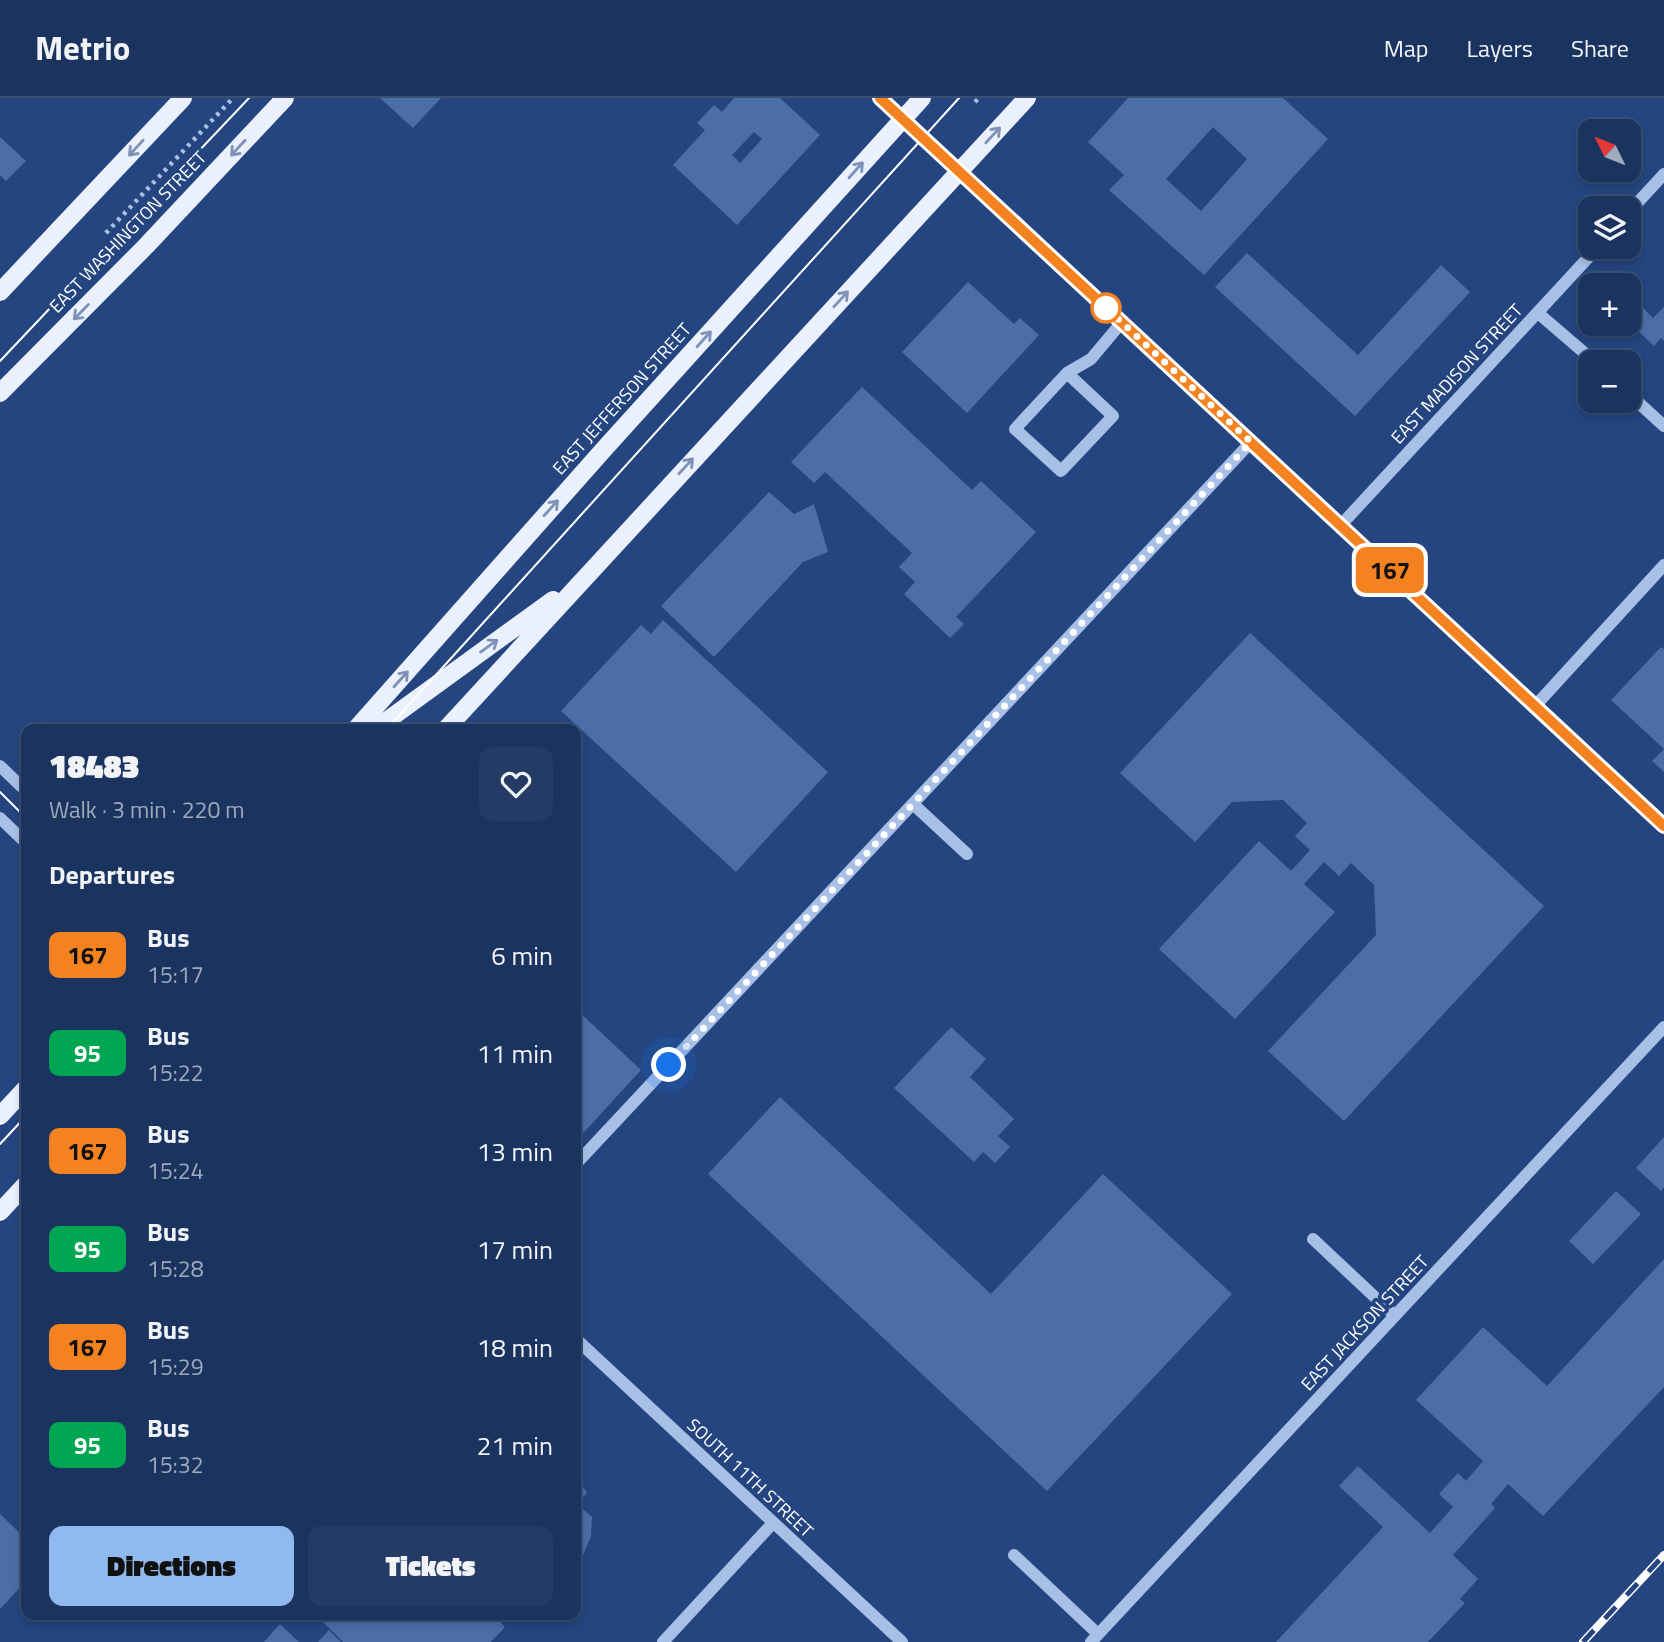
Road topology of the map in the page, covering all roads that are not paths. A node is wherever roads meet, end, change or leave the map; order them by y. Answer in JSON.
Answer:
{"nodes":[{"id":1,"x":183,"y":98,"type":"edge"},
{"id":2,"x":285,"y":98,"type":"edge"},
{"id":3,"x":880,"y":98,"type":"edge"},
{"id":4,"x":922,"y":98,"type":"edge"},
{"id":5,"x":1027,"y":98,"type":"edge"},
{"id":6,"x":903,"y":119,"type":"junction"},
{"id":7,"x":959,"y":171,"type":"junction"},
{"id":8,"x":1664,"y":174,"type":"edge"},
{"id":9,"x":1641,"y":199,"type":"edge"},
{"id":10,"x":1587,"y":259,"type":"edge"},
{"id":11,"x":0,"y":292,"type":"edge"},
{"id":12,"x":1538,"y":313,"type":"junction"},
{"id":13,"x":1122,"y":322,"type":"junction"},
{"id":14,"x":1581,"y":350,"type":"edge"},
{"id":15,"x":1067,"y":373,"type":"junction"},
{"id":16,"x":0,"y":393,"type":"edge"},
{"id":17,"x":1641,"y":405,"type":"edge"},
{"id":18,"x":1664,"y":426,"type":"edge"},
{"id":19,"x":1251,"y":442,"type":"junction"},
{"id":20,"x":1341,"y":525,"type":"junction"},
{"id":21,"x":1664,"y":565,"type":"edge"},
{"id":22,"x":583,"y":577,"type":"junction"},
{"id":23,"x":1536,"y":705,"type":"junction"},
{"id":24,"x":360,"y":724,"type":"edge"},
{"id":25,"x":382,"y":724,"type":"edge"},
{"id":26,"x":450,"y":724,"type":"edge"},
{"id":27,"x":0,"y":766,"type":"edge"},
{"id":28,"x":21,"y":786,"type":"edge"},
{"id":29,"x":913,"y":804,"type":"junction"},
{"id":30,"x":0,"y":818,"type":"edge"},
{"id":31,"x":1664,"y":826,"type":"edge"},
{"id":32,"x":21,"y":838,"type":"edge"},
{"id":33,"x":967,"y":854,"type":"dead end"},
{"id":34,"x":1664,"y":1027,"type":"edge"},
{"id":35,"x":21,"y":1093,"type":"edge"},
{"id":36,"x":0,"y":1116,"type":"edge"},
{"id":37,"x":581,"y":1159,"type":"edge"},
{"id":38,"x":21,"y":1189,"type":"edge"},
{"id":39,"x":0,"y":1212,"type":"edge"},
{"id":40,"x":1313,"y":1239,"type":"dead end"},
{"id":41,"x":1395,"y":1316,"type":"junction"},
{"id":42,"x":581,"y":1344,"type":"edge"},
{"id":43,"x":772,"y":1524,"type":"junction"},
{"id":44,"x":1014,"y":1555,"type":"dead end"},
{"id":45,"x":1094,"y":1638,"type":"edge"},
{"id":46,"x":663,"y":1642,"type":"edge"},
{"id":47,"x":902,"y":1642,"type":"edge"}],
"edges":[{"from":1,"to":11,"type":"main road","one_way":true},
{"from":2,"to":16,"type":"main road","name":"EAST WASHINGTON STREET","one_way":true},
{"from":3,"to":6,"type":"street"},
{"from":4,"to":6,"type":"main road","name":"EAST JEFFERSON STREET"},
{"from":7,"to":5,"type":"main road","one_way":true},
{"from":6,"to":7,"type":"street"},
{"from":24,"to":6,"type":"main road","name":"EAST JEFFERSON STREET","one_way":true},
{"from":7,"to":13,"type":"street"},
{"from":22,"to":7,"type":"main road","one_way":true},
{"from":8,"to":9,"type":"street"},
{"from":10,"to":12,"type":"street","name":"EAST MADISON STREET"},
{"from":12,"to":14,"type":"street"},
{"from":12,"to":20,"type":"street","name":"EAST MADISON STREET"},
{"from":13,"to":15,"type":"street"},
{"from":13,"to":19,"type":"street"},
{"from":15,"to":15,"type":"street"},
{"from":17,"to":18,"type":"street"},
{"from":19,"to":20,"type":"street"},
{"from":19,"to":29,"type":"street"},
{"from":20,"to":23,"type":"street"},
{"from":21,"to":23,"type":"street"},
{"from":25,"to":22,"type":"main road","one_way":true},
{"from":22,"to":26,"type":"main road"},
{"from":23,"to":31,"type":"street"},
{"from":27,"to":28,"type":"street"},
{"from":29,"to":33,"type":"street"},
{"from":29,"to":37,"type":"street"},
{"from":30,"to":32,"type":"street"},
{"from":34,"to":41,"type":"street","name":"EAST JACKSON STREET"},
{"from":35,"to":36,"type":"main road"},
{"from":38,"to":39,"type":"main road"},
{"from":40,"to":41,"type":"street"},
{"from":41,"to":45,"type":"street","name":"EAST JACKSON STREET"},
{"from":42,"to":43,"type":"street","name":"SOUTH 11TH STREET"},
{"from":43,"to":46,"type":"street"},
{"from":43,"to":47,"type":"street","name":"SOUTH 11TH STREET"},
{"from":44,"to":45,"type":"street"}]}
